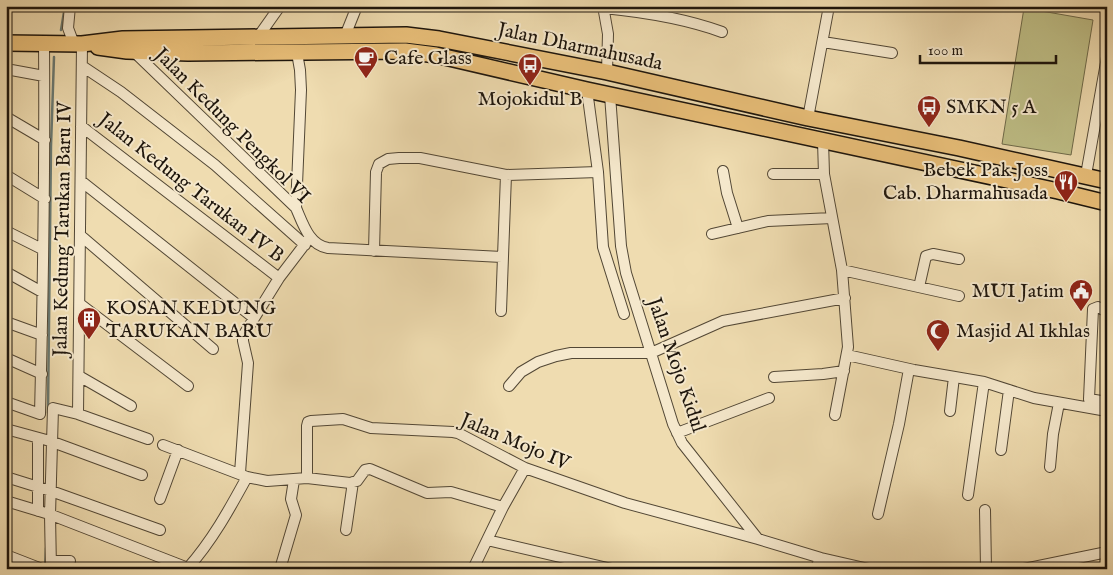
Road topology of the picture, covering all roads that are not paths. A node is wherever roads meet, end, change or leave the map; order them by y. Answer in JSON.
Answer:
{"nodes":[{"id":1,"x":70,"y":6,"type":"edge"},
{"id":2,"x":280,"y":6,"type":"edge"},
{"id":3,"x":357,"y":6,"type":"edge"},
{"id":4,"x":829,"y":6,"type":"edge"},
{"id":5,"x":604,"y":7,"type":"edge"},
{"id":6,"x":722,"y":32,"type":"dead end"},
{"id":7,"x":345,"y":36,"type":"junction"},
{"id":8,"x":258,"y":37,"type":"junction"},
{"id":9,"x":291,"y":37,"type":"junction"},
{"id":10,"x":822,"y":42,"type":"junction"},
{"id":11,"x":6,"y":43,"type":"edge"},
{"id":12,"x":44,"y":43,"type":"junction"},
{"id":13,"x":78,"y":44,"type":"junction"},
{"id":14,"x":133,"y":52,"type":"junction"},
{"id":15,"x":505,"y":52,"type":"junction"},
{"id":16,"x":295,"y":53,"type":"junction"},
{"id":17,"x":892,"y":53,"type":"dead end"},
{"id":18,"x":524,"y":56,"type":"junction"},
{"id":19,"x":1107,"y":57,"type":"edge"},
{"id":20,"x":82,"y":66,"type":"junction"},
{"id":21,"x":6,"y":69,"type":"edge"},
{"id":22,"x":500,"y":70,"type":"junction"},
{"id":23,"x":607,"y":72,"type":"junction"},
{"id":24,"x":522,"y":74,"type":"junction"},
{"id":25,"x":44,"y":76,"type":"junction"},
{"id":26,"x":587,"y":90,"type":"junction"},
{"id":27,"x":610,"y":95,"type":"junction"},
{"id":28,"x":6,"y":117,"type":"edge"},
{"id":29,"x":808,"y":118,"type":"junction"},
{"id":30,"x":81,"y":126,"type":"junction"},
{"id":31,"x":45,"y":140,"type":"junction"},
{"id":32,"x":823,"y":141,"type":"junction"},
{"id":33,"x":723,"y":170,"type":"dead end"},
{"id":34,"x":1063,"y":170,"type":"junction"},
{"id":35,"x":598,"y":172,"type":"junction"},
{"id":36,"x":774,"y":174,"type":"dead end"},
{"id":37,"x":824,"y":174,"type":"junction"},
{"id":38,"x":506,"y":175,"type":"junction"},
{"id":39,"x":1086,"y":175,"type":"junction"},
{"id":40,"x":6,"y":176,"type":"edge"},
{"id":41,"x":81,"y":181,"type":"junction"},
{"id":42,"x":1107,"y":181,"type":"edge"},
{"id":43,"x":1058,"y":191,"type":"junction"},
{"id":44,"x":45,"y":199,"type":"junction"},
{"id":45,"x":1107,"y":203,"type":"edge"},
{"id":46,"x":296,"y":208,"type":"junction"},
{"id":47,"x":832,"y":218,"type":"junction"},
{"id":48,"x":738,"y":228,"type":"junction"},
{"id":49,"x":6,"y":231,"type":"edge"},
{"id":50,"x":712,"y":234,"type":"dead end"},
{"id":51,"x":80,"y":235,"type":"junction"},
{"id":52,"x":308,"y":241,"type":"junction"},
{"id":53,"x":42,"y":249,"type":"junction"},
{"id":54,"x":374,"y":251,"type":"junction"},
{"id":55,"x":502,"y":256,"type":"junction"},
{"id":56,"x":959,"y":259,"type":"dead end"},
{"id":57,"x":842,"y":270,"type":"junction"},
{"id":58,"x":6,"y":272,"type":"edge"},
{"id":59,"x":279,"y":278,"type":"junction"},
{"id":60,"x":919,"y":287,"type":"junction"},
{"id":61,"x":42,"y":292,"type":"junction"},
{"id":62,"x":959,"y":296,"type":"dead end"},
{"id":63,"x":845,"y":298,"type":"junction"},
{"id":64,"x":80,"y":304,"type":"junction"},
{"id":65,"x":501,"y":312,"type":"dead end"},
{"id":66,"x":1107,"y":312,"type":"edge"},
{"id":67,"x":624,"y":314,"type":"dead end"},
{"id":68,"x":254,"y":318,"type":"junction"},
{"id":69,"x":6,"y":322,"type":"edge"},
{"id":70,"x":42,"y":335,"type":"junction"},
{"id":71,"x":213,"y":349,"type":"dead end"},
{"id":72,"x":651,"y":353,"type":"junction"},
{"id":73,"x":850,"y":355,"type":"junction"},
{"id":74,"x":6,"y":358,"type":"edge"},
{"id":75,"x":909,"y":369,"type":"junction"},
{"id":76,"x":42,"y":374,"type":"junction"},
{"id":77,"x":847,"y":374,"type":"junction"},
{"id":78,"x":79,"y":376,"type":"junction"},
{"id":79,"x":774,"y":377,"type":"dead end"},
{"id":80,"x":954,"y":377,"type":"junction"},
{"id":81,"x":984,"y":382,"type":"junction"},
{"id":82,"x":188,"y":386,"type":"dead end"},
{"id":83,"x":509,"y":386,"type":"dead end"},
{"id":84,"x":1009,"y":390,"type":"junction"},
{"id":85,"x":769,"y":398,"type":"dead end"},
{"id":86,"x":6,"y":402,"type":"edge"},
{"id":87,"x":1107,"y":402,"type":"edge"},
{"id":88,"x":1060,"y":403,"type":"junction"},
{"id":89,"x":131,"y":406,"type":"dead end"},
{"id":90,"x":45,"y":409,"type":"junction"},
{"id":91,"x":950,"y":411,"type":"dead end"},
{"id":92,"x":1107,"y":411,"type":"edge"},
{"id":93,"x":78,"y":414,"type":"junction"},
{"id":94,"x":835,"y":415,"type":"dead end"},
{"id":95,"x":6,"y":429,"type":"edge"},
{"id":96,"x":678,"y":433,"type":"junction"},
{"id":97,"x":148,"y":439,"type":"dead end"},
{"id":98,"x":46,"y":440,"type":"junction"},
{"id":99,"x":163,"y":446,"type":"dead end"},
{"id":100,"x":178,"y":450,"type":"junction"},
{"id":101,"x":1001,"y":450,"type":"dead end"},
{"id":102,"x":1050,"y":467,"type":"dead end"},
{"id":103,"x":525,"y":468,"type":"junction"},
{"id":104,"x":142,"y":475,"type":"dead end"},
{"id":105,"x":243,"y":475,"type":"junction"},
{"id":106,"x":6,"y":477,"type":"edge"},
{"id":107,"x":307,"y":478,"type":"junction"},
{"id":108,"x":294,"y":480,"type":"junction"},
{"id":109,"x":353,"y":482,"type":"junction"},
{"id":110,"x":45,"y":490,"type":"junction"},
{"id":111,"x":968,"y":495,"type":"dead end"},
{"id":112,"x":160,"y":499,"type":"dead end"},
{"id":113,"x":6,"y":501,"type":"edge"},
{"id":114,"x":503,"y":507,"type":"junction"},
{"id":115,"x":985,"y":510,"type":"dead end"},
{"id":116,"x":44,"y":513,"type":"junction"},
{"id":117,"x":878,"y":514,"type":"dead end"},
{"id":118,"x":744,"y":521,"type":"junction"},
{"id":119,"x":160,"y":530,"type":"dead end"},
{"id":120,"x":346,"y":530,"type":"dead end"},
{"id":121,"x":735,"y":532,"type":"junction"},
{"id":122,"x":758,"y":539,"type":"junction"},
{"id":123,"x":487,"y":540,"type":"junction"},
{"id":124,"x":1107,"y":552,"type":"edge"},
{"id":125,"x":6,"y":555,"type":"edge"},
{"id":126,"x":821,"y":558,"type":"junction"},
{"id":127,"x":70,"y":561,"type":"dead end"},
{"id":128,"x":51,"y":565,"type":"edge"},
{"id":129,"x":1054,"y":565,"type":"edge"},
{"id":130,"x":27,"y":566,"type":"edge"},
{"id":131,"x":850,"y":567,"type":"edge"},
{"id":132,"x":41,"y":568,"type":"edge"},
{"id":133,"x":188,"y":568,"type":"edge"},
{"id":134,"x":280,"y":569,"type":"edge"},
{"id":135,"x":473,"y":569,"type":"edge"},
{"id":136,"x":612,"y":569,"type":"edge"},
{"id":137,"x":815,"y":569,"type":"edge"},
{"id":138,"x":869,"y":569,"type":"edge"},
{"id":139,"x":986,"y":569,"type":"edge"},
{"id":140,"x":1024,"y":569,"type":"edge"}],
"edges":[{"from":1,"to":13,"type":"street","name":"Jalan Kedung Tarukan Baru IV"},
{"from":2,"to":8,"type":"street"},
{"from":3,"to":7,"type":"street"},
{"from":4,"to":10,"type":"street"},
{"from":5,"to":6,"type":"street"},
{"from":5,"to":23,"type":"street"},
{"from":7,"to":9,"type":"main road","name":"Jalan Dharmahusada"},
{"from":7,"to":15,"type":"main road","name":"Jalan Dharmahusada"},
{"from":8,"to":9,"type":"main road","name":"Jalan Dharmahusada"},
{"from":8,"to":13,"type":"main road","name":"Jalan Dharmahusada"},
{"from":9,"to":16,"type":"street"},
{"from":10,"to":17,"type":"street"},
{"from":10,"to":29,"type":"street"},
{"from":11,"to":12,"type":"main road","name":"Jalan Dharmahusada"},
{"from":12,"to":13,"type":"main road","name":"Jalan Dharmahusada"},
{"from":12,"to":25,"type":"street"},
{"from":13,"to":14,"type":"main road","name":"Jalan Dharmahusada"},
{"from":13,"to":20,"type":"street","name":"Jalan Kedung Tarukan Baru IV"},
{"from":14,"to":16,"type":"main road","name":"Jalan Dharmahusada"},
{"from":14,"to":46,"type":"street","name":"Jalan Kedung Pengkol VI"},
{"from":15,"to":18,"type":"main road","name":"Jalan Dharmahusada"},
{"from":15,"to":22,"type":"main road"},
{"from":16,"to":22,"type":"main road","name":"Jalan Dharmahusada"},
{"from":16,"to":46,"type":"street"},
{"from":18,"to":23,"type":"main road","name":"Jalan Dharmahusada"},
{"from":18,"to":24,"type":"main road"},
{"from":19,"to":39,"type":"street"},
{"from":20,"to":30,"type":"street","name":"Jalan Kedung Tarukan Baru IV"},
{"from":20,"to":52,"type":"street"},
{"from":21,"to":25,"type":"street"},
{"from":22,"to":24,"type":"main road","name":"Jalan Dharmahusada"},
{"from":23,"to":29,"type":"main road","name":"Jalan Dharmahusada"},
{"from":24,"to":26,"type":"main road","name":"Jalan Dharmahusada"},
{"from":25,"to":31,"type":"street"},
{"from":26,"to":27,"type":"main road","name":"Jalan Dharmahusada"},
{"from":26,"to":35,"type":"street"},
{"from":27,"to":32,"type":"main road","name":"Jalan Dharmahusada"},
{"from":27,"to":72,"type":"street","name":"Jalan Mojo Kidul"},
{"from":28,"to":31,"type":"street"},
{"from":29,"to":34,"type":"main road","name":"Jalan Dharmahusada"},
{"from":30,"to":41,"type":"street","name":"Jalan Kedung Tarukan Baru IV"},
{"from":30,"to":59,"type":"street","name":"Jalan Kedung Tarukan IV B"},
{"from":31,"to":44,"type":"street"},
{"from":32,"to":37,"type":"street"},
{"from":32,"to":43,"type":"main road","name":"Jalan Dharmahusada"},
{"from":33,"to":48,"type":"street"},
{"from":34,"to":39,"type":"main road","name":"Jalan Dharmahusada"},
{"from":34,"to":43,"type":"main road"},
{"from":35,"to":38,"type":"street"},
{"from":35,"to":67,"type":"street"},
{"from":36,"to":37,"type":"street"},
{"from":37,"to":47,"type":"street"},
{"from":38,"to":54,"type":"street"},
{"from":38,"to":55,"type":"street"},
{"from":39,"to":42,"type":"main road","name":"Jalan Dharmahusada"},
{"from":40,"to":44,"type":"street"},
{"from":41,"to":51,"type":"street","name":"Jalan Kedung Tarukan Baru IV"},
{"from":41,"to":68,"type":"street"},
{"from":43,"to":45,"type":"main road","name":"Jalan Dharmahusada"},
{"from":44,"to":53,"type":"street"},
{"from":46,"to":52,"type":"street","name":"Jalan Kedung Pengkol VI"},
{"from":47,"to":48,"type":"street"},
{"from":47,"to":57,"type":"street"},
{"from":48,"to":50,"type":"street"},
{"from":49,"to":53,"type":"street"},
{"from":51,"to":64,"type":"street","name":"Jalan Kedung Tarukan Baru IV"},
{"from":51,"to":71,"type":"street"},
{"from":52,"to":54,"type":"street"},
{"from":52,"to":59,"type":"street"},
{"from":53,"to":61,"type":"street"},
{"from":54,"to":55,"type":"street"},
{"from":55,"to":65,"type":"street"},
{"from":56,"to":60,"type":"street"},
{"from":57,"to":60,"type":"street"},
{"from":57,"to":63,"type":"street"},
{"from":58,"to":61,"type":"street"},
{"from":59,"to":68,"type":"street"},
{"from":60,"to":62,"type":"street"},
{"from":61,"to":70,"type":"street"},
{"from":63,"to":72,"type":"street"},
{"from":63,"to":73,"type":"street"},
{"from":64,"to":78,"type":"street","name":"Jalan Kedung Tarukan Baru IV"},
{"from":64,"to":82,"type":"street"},
{"from":66,"to":87,"type":"street"},
{"from":68,"to":105,"type":"street"},
{"from":69,"to":70,"type":"street"},
{"from":70,"to":76,"type":"street"},
{"from":72,"to":83,"type":"street"},
{"from":72,"to":96,"type":"street","name":"Jalan Mojo Kidul"},
{"from":73,"to":75,"type":"street"},
{"from":73,"to":77,"type":"street"},
{"from":74,"to":76,"type":"street"},
{"from":75,"to":80,"type":"street"},
{"from":75,"to":117,"type":"street"},
{"from":76,"to":90,"type":"street"},
{"from":77,"to":79,"type":"street"},
{"from":77,"to":94,"type":"street"},
{"from":78,"to":89,"type":"street"},
{"from":78,"to":93,"type":"street","name":"Jalan Kedung Tarukan Baru IV"},
{"from":80,"to":81,"type":"street"},
{"from":80,"to":91,"type":"street"},
{"from":81,"to":84,"type":"street"},
{"from":81,"to":111,"type":"street"},
{"from":84,"to":88,"type":"street"},
{"from":84,"to":101,"type":"street"},
{"from":85,"to":96,"type":"street"},
{"from":86,"to":90,"type":"street"},
{"from":88,"to":92,"type":"street"},
{"from":88,"to":102,"type":"street"},
{"from":90,"to":93,"type":"street"},
{"from":90,"to":98,"type":"street"},
{"from":93,"to":97,"type":"street"},
{"from":95,"to":98,"type":"street"},
{"from":96,"to":118,"type":"street","name":"Jalan Mojo Kidul"},
{"from":98,"to":104,"type":"street"},
{"from":98,"to":110,"type":"street"},
{"from":98,"to":110,"type":"street"},
{"from":99,"to":100,"type":"street"},
{"from":100,"to":105,"type":"street"},
{"from":100,"to":112,"type":"street"},
{"from":103,"to":107,"type":"street","name":"Jalan Mojo IV"},
{"from":103,"to":114,"type":"street"},
{"from":103,"to":121,"type":"street","name":"Jalan Mojo IV"},
{"from":105,"to":108,"type":"street"},
{"from":105,"to":133,"type":"street"},
{"from":106,"to":110,"type":"street"},
{"from":107,"to":108,"type":"street"},
{"from":107,"to":109,"type":"street"},
{"from":108,"to":134,"type":"street"},
{"from":109,"to":114,"type":"street"},
{"from":109,"to":120,"type":"street"},
{"from":110,"to":116,"type":"street"},
{"from":110,"to":119,"type":"street"},
{"from":113,"to":116,"type":"street"},
{"from":114,"to":123,"type":"street"},
{"from":115,"to":139,"type":"street"},
{"from":116,"to":128,"type":"street"},
{"from":116,"to":133,"type":"street"},
{"from":118,"to":121,"type":"street"},
{"from":118,"to":122,"type":"street","name":"Jalan Mojo Kidul"},
{"from":121,"to":122,"type":"street","name":"Jalan Mojo IV"},
{"from":122,"to":126,"type":"street"},
{"from":123,"to":135,"type":"street"},
{"from":123,"to":136,"type":"street"},
{"from":124,"to":129,"type":"street"},
{"from":125,"to":130,"type":"street"},
{"from":126,"to":131,"type":"street"},
{"from":126,"to":137,"type":"street"},
{"from":127,"to":128,"type":"street"},
{"from":129,"to":140,"type":"street"},
{"from":130,"to":132,"type":"street"},
{"from":131,"to":138,"type":"street"}]}
